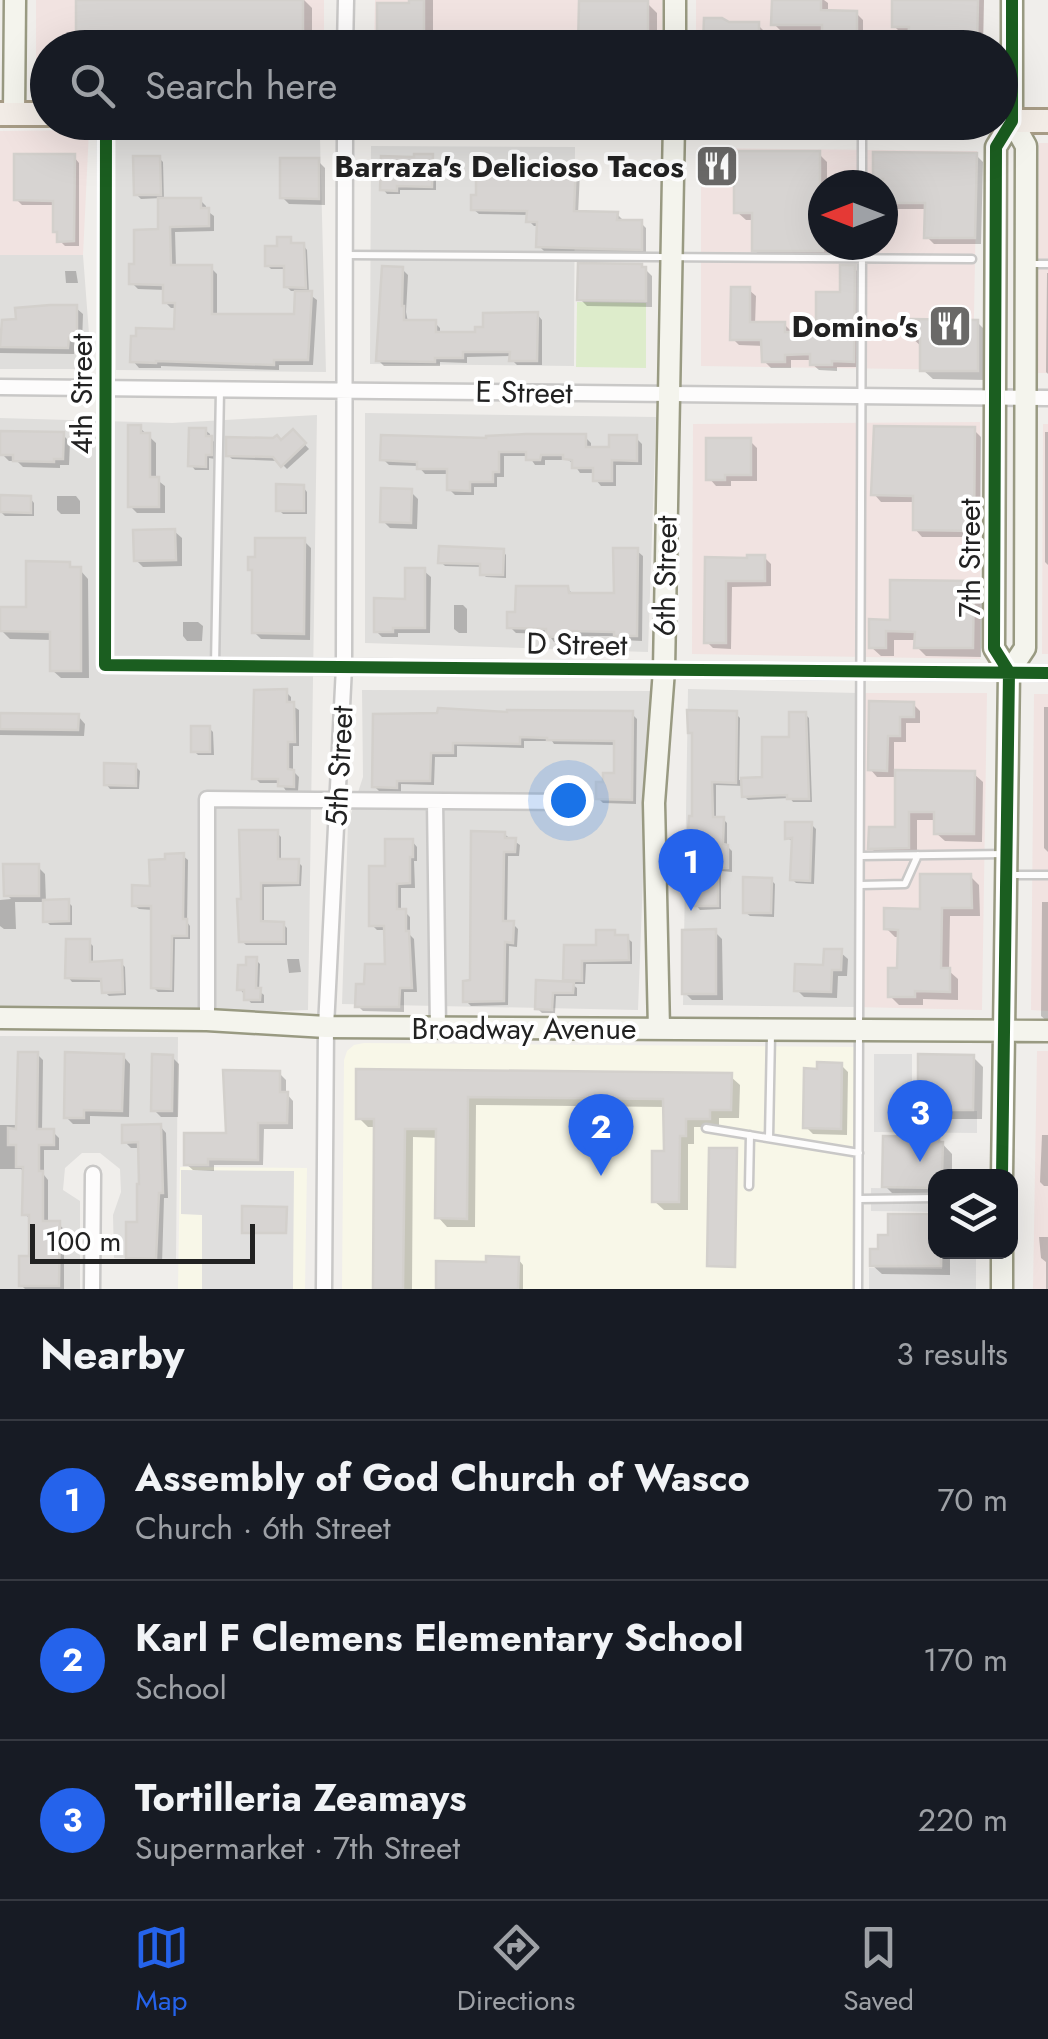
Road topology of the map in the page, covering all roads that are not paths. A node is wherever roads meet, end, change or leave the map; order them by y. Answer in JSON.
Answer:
{"nodes":[{"id":1,"x":15,"y":0,"type":"edge"},
{"id":2,"x":346,"y":0,"type":"edge"},
{"id":3,"x":676,"y":0,"type":"edge"},
{"id":4,"x":1012,"y":0,"type":"edge"},
{"id":5,"x":345,"y":30,"type":"edge"},
{"id":6,"x":675,"y":30,"type":"edge"},
{"id":7,"x":1011,"y":30,"type":"edge"},
{"id":8,"x":7,"y":114,"type":"edge"},
{"id":9,"x":1018,"y":121,"type":"edge"},
{"id":10,"x":1048,"y":121,"type":"edge"},
{"id":11,"x":1018,"y":136,"type":"edge"},
{"id":12,"x":106,"y":140,"type":"edge"},
{"id":13,"x":345,"y":140,"type":"edge"},
{"id":14,"x":674,"y":140,"type":"edge"},
{"id":15,"x":862,"y":140,"type":"edge"},
{"id":16,"x":999,"y":140,"type":"edge"},
{"id":17,"x":862,"y":170,"type":"edge"},
{"id":18,"x":345,"y":255,"type":"junction"},
{"id":19,"x":671,"y":256,"type":"junction"},
{"id":20,"x":808,"y":258,"type":"edge"},
{"id":21,"x":898,"y":259,"type":"edge"},
{"id":22,"x":972,"y":259,"type":"dead end"},
{"id":23,"x":862,"y":260,"type":"edge"},
{"id":24,"x":1037,"y":264,"type":"edge"},
{"id":25,"x":0,"y":386,"type":"edge"},
{"id":26,"x":106,"y":387,"type":"junction"},
{"id":27,"x":220,"y":388,"type":"junction"},
{"id":28,"x":345,"y":390,"type":"junction"},
{"id":29,"x":668,"y":394,"type":"junction"},
{"id":30,"x":862,"y":395,"type":"junction"},
{"id":31,"x":995,"y":398,"type":"junction"},
{"id":32,"x":1025,"y":398,"type":"junction"},
{"id":33,"x":1048,"y":398,"type":"edge"},
{"id":34,"x":105,"y":665,"type":"joint"},
{"id":35,"x":216,"y":666,"type":"junction"},
{"id":36,"x":344,"y":667,"type":"junction"},
{"id":37,"x":664,"y":670,"type":"junction"},
{"id":38,"x":861,"y":671,"type":"junction"},
{"id":39,"x":1009,"y":672,"type":"junction"},
{"id":40,"x":1048,"y":673,"type":"edge"},
{"id":41,"x":337,"y":800,"type":"junction"},
{"id":42,"x":435,"y":801,"type":"junction"},
{"id":43,"x":571,"y":802,"type":"dead end"},
{"id":44,"x":1006,"y":854,"type":"junction"},
{"id":45,"x":861,"y":856,"type":"junction"},
{"id":46,"x":918,"y":856,"type":"junction"},
{"id":47,"x":1048,"y":875,"type":"edge"},
{"id":48,"x":1005,"y":876,"type":"junction"},
{"id":49,"x":861,"y":885,"type":"junction"},
{"id":50,"x":0,"y":1018,"type":"edge"},
{"id":51,"x":207,"y":1020,"type":"junction"},
{"id":52,"x":326,"y":1027,"type":"junction"},
{"id":53,"x":438,"y":1028,"type":"junction"},
{"id":54,"x":659,"y":1029,"type":"junction"},
{"id":55,"x":771,"y":1030,"type":"junction"},
{"id":56,"x":1048,"y":1031,"type":"edge"},
{"id":57,"x":861,"y":1032,"type":"junction"},
{"id":58,"x":1005,"y":1032,"type":"junction"},
{"id":59,"x":706,"y":1128,"type":"dead end"},
{"id":60,"x":750,"y":1135,"type":"junction"},
{"id":61,"x":769,"y":1138,"type":"junction"},
{"id":62,"x":859,"y":1153,"type":"junction"},
{"id":63,"x":1002,"y":1169,"type":"edge"},
{"id":64,"x":92,"y":1174,"type":"dead end"},
{"id":65,"x":749,"y":1186,"type":"dead end"},
{"id":66,"x":928,"y":1198,"type":"edge"},
{"id":67,"x":859,"y":1199,"type":"junction"},
{"id":68,"x":1002,"y":1259,"type":"edge"},
{"id":69,"x":92,"y":1289,"type":"edge"},
{"id":70,"x":324,"y":1289,"type":"edge"},
{"id":71,"x":858,"y":1289,"type":"edge"},
{"id":72,"x":1002,"y":1289,"type":"edge"}],
"edges":[{"from":1,"to":8,"type":"street"},
{"from":2,"to":5,"type":"street"},
{"from":3,"to":6,"type":"street"},
{"from":4,"to":7,"type":"street","name":"7th Street"},
{"from":9,"to":10,"type":"main road"},
{"from":11,"to":24,"type":"street","name":"7th Street"},
{"from":12,"to":26,"type":"street","name":"4th Street"},
{"from":13,"to":18,"type":"street","name":"5th Street"},
{"from":14,"to":19,"type":"street","name":"6th Street"},
{"from":15,"to":17,"type":"lane"},
{"from":16,"to":31,"type":"street","name":"7th Street"},
{"from":18,"to":19,"type":"lane"},
{"from":18,"to":28,"type":"street","name":"5th Street"},
{"from":19,"to":20,"type":"lane"},
{"from":19,"to":29,"type":"street","name":"6th Street"},
{"from":21,"to":22,"type":"lane"},
{"from":23,"to":30,"type":"lane"},
{"from":24,"to":32,"type":"street","name":"7th Street"},
{"from":25,"to":26,"type":"street","name":"E Street"},
{"from":26,"to":27,"type":"street","name":"E Street"},
{"from":26,"to":34,"type":"street","name":"4th Street"},
{"from":27,"to":28,"type":"street","name":"E Street"},
{"from":27,"to":35,"type":"lane"},
{"from":28,"to":29,"type":"street","name":"E Street"},
{"from":28,"to":36,"type":"street","name":"5th Street"},
{"from":29,"to":30,"type":"street","name":"E Street"},
{"from":29,"to":37,"type":"street","name":"6th Street"},
{"from":30,"to":31,"type":"street","name":"E Street"},
{"from":30,"to":38,"type":"lane"},
{"from":31,"to":32,"type":"street","name":"E Street"},
{"from":31,"to":39,"type":"street","name":"7th Street"},
{"from":32,"to":33,"type":"street","name":"E Street"},
{"from":32,"to":39,"type":"street","name":"7th Street"},
{"from":34,"to":35,"type":"street","name":"D Street"},
{"from":35,"to":36,"type":"street","name":"D Street"},
{"from":36,"to":37,"type":"street","name":"D Street"},
{"from":36,"to":41,"type":"street","name":"5th Street"},
{"from":37,"to":38,"type":"street","name":"D Street"},
{"from":37,"to":54,"type":"street","name":"6th Street"},
{"from":38,"to":39,"type":"street","name":"D Street"},
{"from":38,"to":45,"type":"lane"},
{"from":39,"to":40,"type":"street","name":"D Street"},
{"from":39,"to":44,"type":"street","name":"7th Street"},
{"from":41,"to":42,"type":"street"},
{"from":41,"to":51,"type":"street"},
{"from":41,"to":52,"type":"street","name":"5th Street"},
{"from":42,"to":43,"type":"street"},
{"from":42,"to":53,"type":"street"},
{"from":44,"to":46,"type":"lane"},
{"from":44,"to":48,"type":"street","name":"7th Street"},
{"from":45,"to":46,"type":"lane"},
{"from":45,"to":49,"type":"lane"},
{"from":46,"to":49,"type":"lane"},
{"from":47,"to":48,"type":"lane"},
{"from":48,"to":58,"type":"street","name":"7th Street"},
{"from":49,"to":57,"type":"lane"},
{"from":50,"to":51,"type":"street","name":"Broadway Avenue"},
{"from":51,"to":52,"type":"street","name":"Broadway Avenue"},
{"from":52,"to":53,"type":"street","name":"Broadway Avenue"},
{"from":52,"to":70,"type":"street","name":"5th Street"},
{"from":53,"to":54,"type":"street","name":"Broadway Avenue"},
{"from":54,"to":55,"type":"street","name":"Broadway Avenue"},
{"from":55,"to":57,"type":"street","name":"Broadway Avenue"},
{"from":55,"to":61,"type":"lane"},
{"from":56,"to":58,"type":"street","name":"Broadway Avenue"},
{"from":57,"to":58,"type":"street","name":"Broadway Avenue"},
{"from":57,"to":62,"type":"lane"},
{"from":58,"to":63,"type":"street","name":"7th Street"},
{"from":59,"to":60,"type":"lane"},
{"from":60,"to":61,"type":"lane"},
{"from":60,"to":65,"type":"lane"},
{"from":61,"to":62,"type":"lane"},
{"from":62,"to":67,"type":"lane"},
{"from":64,"to":69,"type":"street"},
{"from":66,"to":67,"type":"lane"},
{"from":67,"to":71,"type":"lane"},
{"from":68,"to":72,"type":"street"}]}
